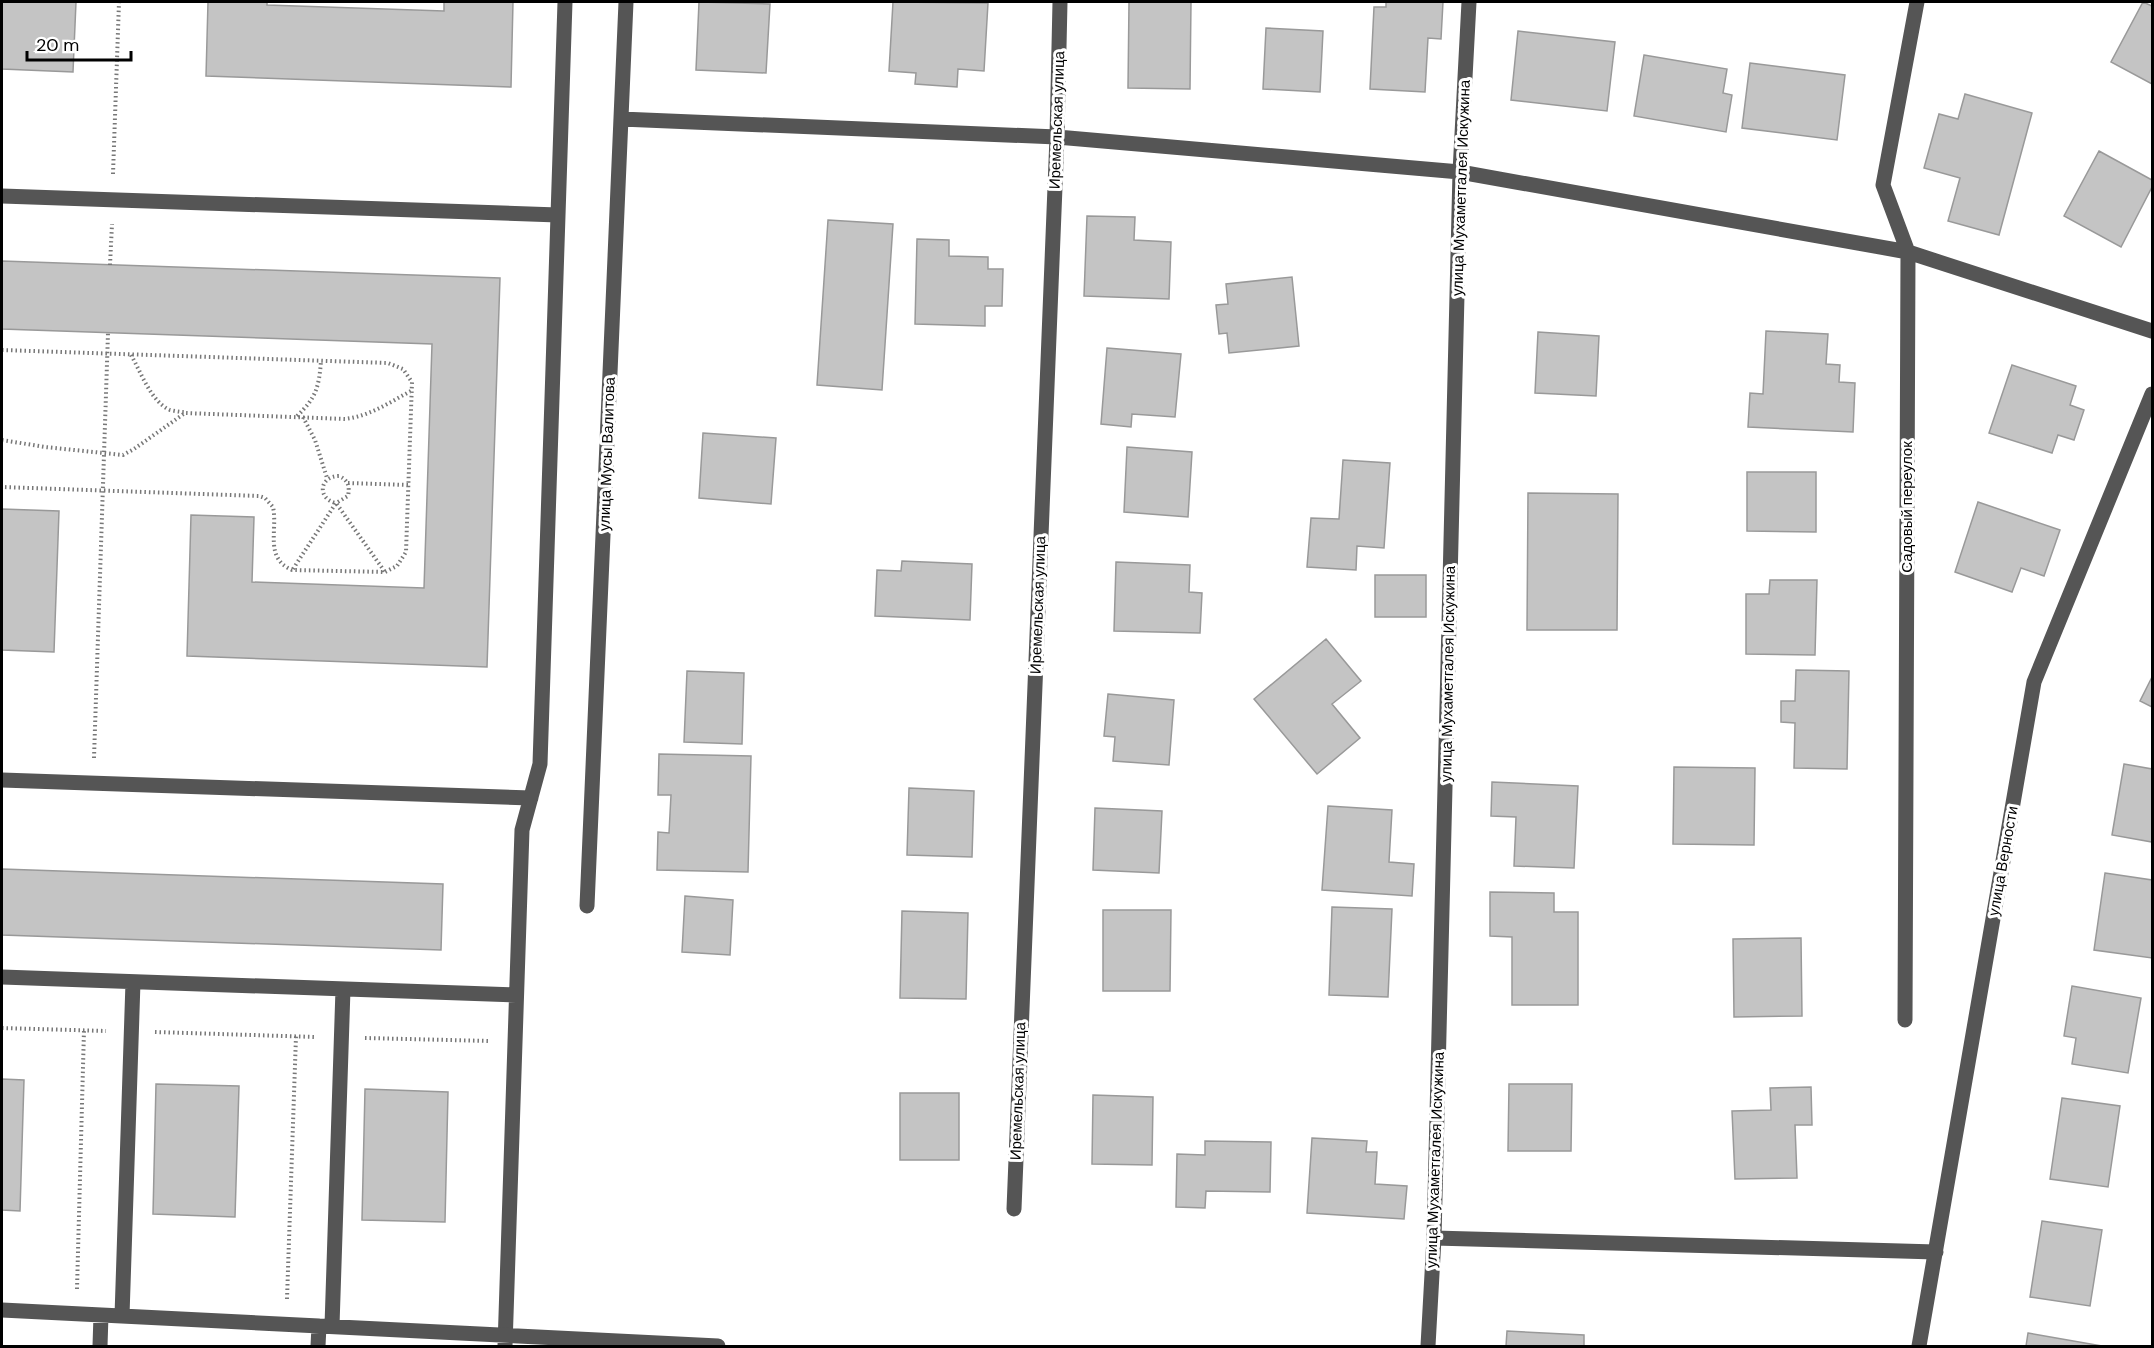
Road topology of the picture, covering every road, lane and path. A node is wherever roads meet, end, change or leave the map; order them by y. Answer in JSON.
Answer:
{"nodes":[{"id":1,"x":119,"y":2,"type":"edge"},
{"id":2,"x":565,"y":2,"type":"edge"},
{"id":3,"x":626,"y":2,"type":"edge"},
{"id":4,"x":1060,"y":2,"type":"edge"},
{"id":5,"x":1469,"y":2,"type":"edge"},
{"id":6,"x":1917,"y":2,"type":"edge"},
{"id":7,"x":621,"y":119,"type":"junction"},
{"id":8,"x":1057,"y":137,"type":"junction"},
{"id":9,"x":1460,"y":172,"type":"junction"},
{"id":10,"x":2,"y":196,"type":"edge"},
{"id":11,"x":113,"y":199,"type":"junction"},
{"id":12,"x":558,"y":215,"type":"junction"},
{"id":13,"x":1908,"y":252,"type":"junction"},
{"id":14,"x":110,"y":265,"type":"dead end"},
{"id":15,"x":2152,"y":331,"type":"edge"},
{"id":16,"x":108,"y":333,"type":"dead end"},
{"id":17,"x":2,"y":350,"type":"edge"},
{"id":18,"x":108,"y":354,"type":"junction"},
{"id":19,"x":131,"y":355,"type":"junction"},
{"id":20,"x":321,"y":361,"type":"junction"},
{"id":21,"x":411,"y":390,"type":"junction"},
{"id":22,"x":2152,"y":394,"type":"edge"},
{"id":23,"x":185,"y":412,"type":"junction"},
{"id":24,"x":296,"y":417,"type":"junction"},
{"id":25,"x":303,"y":417,"type":"junction"},
{"id":26,"x":2,"y":440,"type":"edge"},
{"id":27,"x":104,"y":453,"type":"junction"},
{"id":28,"x":327,"y":478,"type":"junction"},
{"id":29,"x":348,"y":483,"type":"junction"},
{"id":30,"x":408,"y":485,"type":"junction"},
{"id":31,"x":2,"y":487,"type":"edge"},
{"id":32,"x":103,"y":491,"type":"junction"},
{"id":33,"x":336,"y":503,"type":"junction"},
{"id":34,"x":292,"y":570,"type":"junction"},
{"id":35,"x":386,"y":572,"type":"junction"},
{"id":36,"x":2,"y":780,"type":"edge"},
{"id":37,"x":94,"y":783,"type":"junction"},
{"id":38,"x":531,"y":798,"type":"junction"},
{"id":39,"x":587,"y":906,"type":"dead end"},
{"id":40,"x":2,"y":977,"type":"edge"},
{"id":41,"x":133,"y":982,"type":"junction"},
{"id":42,"x":343,"y":989,"type":"junction"},
{"id":43,"x":516,"y":995,"type":"junction"},
{"id":44,"x":1905,"y":1020,"type":"dead end"},
{"id":45,"x":2,"y":1028,"type":"edge"},
{"id":46,"x":84,"y":1030,"type":"junction"},
{"id":47,"x":132,"y":1032,"type":"junction"},
{"id":48,"x":296,"y":1036,"type":"junction"},
{"id":49,"x":341,"y":1037,"type":"junction"},
{"id":50,"x":514,"y":1042,"type":"junction"},
{"id":51,"x":1014,"y":1209,"type":"dead end"},
{"id":52,"x":1434,"y":1238,"type":"junction"},
{"id":53,"x":1936,"y":1252,"type":"junction"},
{"id":54,"x":2,"y":1310,"type":"edge"},
{"id":55,"x":77,"y":1314,"type":"junction"},
{"id":56,"x":101,"y":1315,"type":"junction"},
{"id":57,"x":122,"y":1316,"type":"junction"},
{"id":58,"x":287,"y":1324,"type":"junction"},
{"id":59,"x":326,"y":1326,"type":"junction"},
{"id":60,"x":505,"y":1341,"type":"edge"},
{"id":61,"x":100,"y":1347,"type":"edge"},
{"id":62,"x":318,"y":1347,"type":"edge"},
{"id":63,"x":718,"y":1347,"type":"edge"},
{"id":64,"x":1428,"y":1347,"type":"edge"},
{"id":65,"x":1919,"y":1347,"type":"edge"}],
"edges":[{"from":1,"to":11,"type":"path"},
{"from":2,"to":12,"type":"street"},
{"from":3,"to":7,"type":"street","name":"улица Мусы Валитова"},
{"from":4,"to":8,"type":"street","name":"Иремельская улица"},
{"from":5,"to":9,"type":"street","name":"улица Мухаметгалея Искужина"},
{"from":6,"to":13,"type":"street","name":"Садовый переулок"},
{"from":7,"to":8,"type":"street"},
{"from":7,"to":39,"type":"street","name":"улица Мусы Валитова"},
{"from":8,"to":9,"type":"street"},
{"from":8,"to":51,"type":"street","name":"Иремельская улица"},
{"from":9,"to":13,"type":"street"},
{"from":9,"to":52,"type":"street","name":"улица Мухаметгалея Искужина"},
{"from":10,"to":11,"type":"street"},
{"from":11,"to":12,"type":"street"},
{"from":11,"to":14,"type":"path"},
{"from":12,"to":38,"type":"street"},
{"from":13,"to":15,"type":"street"},
{"from":13,"to":44,"type":"street","name":"Садовый переулок"},
{"from":16,"to":18,"type":"path"},
{"from":17,"to":18,"type":"path"},
{"from":18,"to":19,"type":"path"},
{"from":18,"to":27,"type":"path"},
{"from":19,"to":20,"type":"path"},
{"from":19,"to":23,"type":"path"},
{"from":20,"to":21,"type":"path"},
{"from":20,"to":24,"type":"path"},
{"from":21,"to":25,"type":"path"},
{"from":21,"to":30,"type":"path"},
{"from":22,"to":53,"type":"street","name":"улица Верности"},
{"from":23,"to":24,"type":"path"},
{"from":23,"to":27,"type":"path"},
{"from":24,"to":25,"type":"path"},
{"from":25,"to":28,"type":"path"},
{"from":26,"to":27,"type":"path"},
{"from":27,"to":32,"type":"path"},
{"from":28,"to":29,"type":"path"},
{"from":28,"to":33,"type":"path"},
{"from":29,"to":30,"type":"path"},
{"from":29,"to":33,"type":"path"},
{"from":30,"to":35,"type":"path"},
{"from":31,"to":32,"type":"path"},
{"from":32,"to":34,"type":"path"},
{"from":32,"to":37,"type":"path"},
{"from":33,"to":34,"type":"path"},
{"from":33,"to":35,"type":"path"},
{"from":34,"to":35,"type":"path"},
{"from":36,"to":37,"type":"street"},
{"from":37,"to":38,"type":"street"},
{"from":38,"to":43,"type":"street"},
{"from":40,"to":41,"type":"street"},
{"from":41,"to":42,"type":"street"},
{"from":41,"to":47,"type":"street"},
{"from":42,"to":43,"type":"street"},
{"from":42,"to":49,"type":"street"},
{"from":43,"to":50,"type":"street"},
{"from":45,"to":46,"type":"path"},
{"from":46,"to":47,"type":"path"},
{"from":46,"to":55,"type":"path"},
{"from":47,"to":48,"type":"path"},
{"from":47,"to":57,"type":"street"},
{"from":48,"to":49,"type":"path"},
{"from":48,"to":58,"type":"path"},
{"from":49,"to":50,"type":"path"},
{"from":49,"to":59,"type":"street"},
{"from":50,"to":60,"type":"street"},
{"from":52,"to":53,"type":"street"},
{"from":52,"to":64,"type":"street","name":"улица Мухаметгалея Искужина"},
{"from":53,"to":65,"type":"street","name":"улица Верности"},
{"from":54,"to":55,"type":"street"},
{"from":55,"to":56,"type":"street"},
{"from":56,"to":57,"type":"street"},
{"from":56,"to":61,"type":"street"},
{"from":57,"to":58,"type":"street"},
{"from":58,"to":59,"type":"street"},
{"from":59,"to":60,"type":"street"},
{"from":59,"to":62,"type":"street"},
{"from":60,"to":63,"type":"street"}]}
